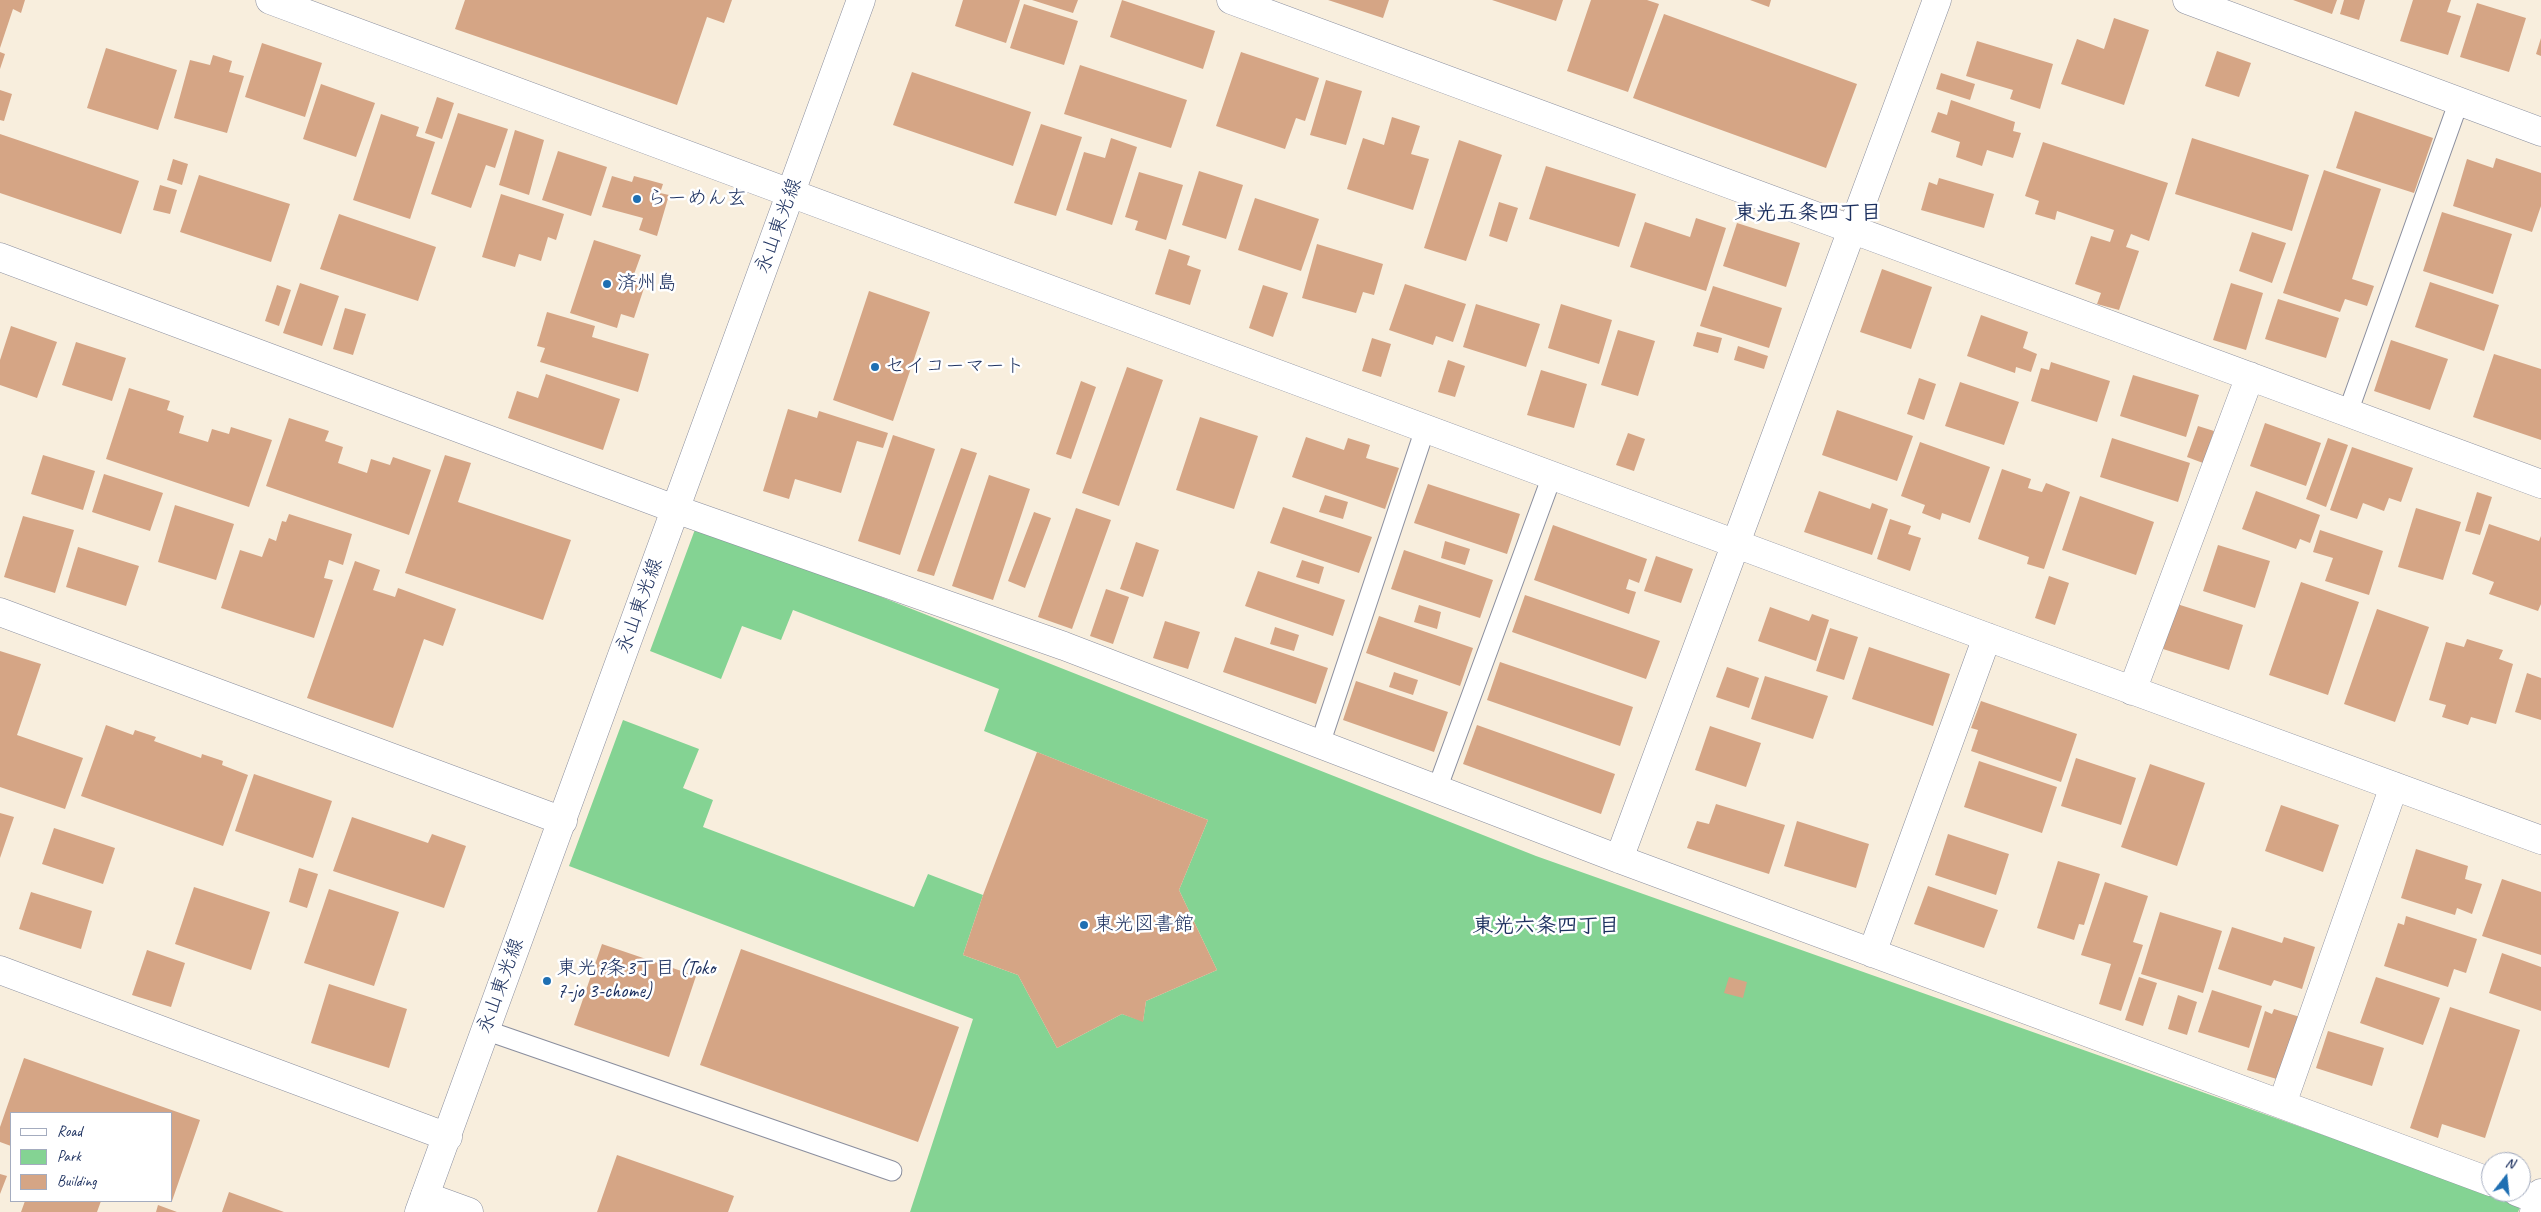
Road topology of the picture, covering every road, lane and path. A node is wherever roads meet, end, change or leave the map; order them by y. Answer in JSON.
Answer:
{"nodes":[{"id":1,"x":270,"y":0,"type":"edge"},
{"id":2,"x":861,"y":0,"type":"edge"},
{"id":3,"x":1231,"y":0,"type":"edge"},
{"id":4,"x":1936,"y":0,"type":"edge"},
{"id":5,"x":2186,"y":0,"type":"edge"},
{"id":6,"x":2459,"y":102,"type":"junction"},
{"id":7,"x":2541,"y":132,"type":"edge"},
{"id":8,"x":791,"y":194,"type":"junction"},
{"id":9,"x":1851,"y":231,"type":"junction"},
{"id":10,"x":0,"y":257,"type":"edge"},
{"id":11,"x":2250,"y":376,"type":"junction"},
{"id":12,"x":2348,"y":412,"type":"junction"},
{"id":13,"x":1426,"y":429,"type":"junction"},
{"id":14,"x":1552,"y":476,"type":"junction"},
{"id":15,"x":2541,"y":484,"type":"edge"},
{"id":16,"x":675,"y":508,"type":"junction"},
{"id":17,"x":1736,"y":544,"type":"junction"},
{"id":18,"x":0,"y":612,"type":"edge"},
{"id":19,"x":1987,"y":637,"type":"junction"},
{"id":20,"x":2132,"y":691,"type":"junction"},
{"id":21,"x":1320,"y":744,"type":"junction"},
{"id":22,"x":2394,"y":786,"type":"junction"},
{"id":23,"x":1437,"y":789,"type":"junction"},
{"id":24,"x":563,"y":820,"type":"junction"},
{"id":25,"x":2541,"y":840,"type":"edge"},
{"id":26,"x":1619,"y":859,"type":"junction"},
{"id":27,"x":1872,"y":953,"type":"junction"},
{"id":28,"x":0,"y":970,"type":"edge"},
{"id":29,"x":485,"y":1030,"type":"junction"},
{"id":30,"x":2282,"y":1104,"type":"junction"},
{"id":31,"x":448,"y":1137,"type":"junction"},
{"id":32,"x":892,"y":1171,"type":"dead end"},
{"id":33,"x":2481,"y":1178,"type":"edge"},
{"id":34,"x":422,"y":1204,"type":"edge"},
{"id":35,"x":469,"y":1212,"type":"edge"}],
"edges":[{"from":1,"to":8,"type":"street"},
{"from":2,"to":8,"type":"street","name":"永山東光線"},
{"from":3,"to":9,"type":"street"},
{"from":4,"to":9,"type":"street"},
{"from":5,"to":6,"type":"street"},
{"from":6,"to":7,"type":"street"},
{"from":6,"to":12,"type":"lane"},
{"from":8,"to":13,"type":"street"},
{"from":8,"to":16,"type":"street","name":"永山東光線"},
{"from":9,"to":11,"type":"street"},
{"from":9,"to":17,"type":"street"},
{"from":10,"to":16,"type":"street"},
{"from":11,"to":12,"type":"street"},
{"from":11,"to":20,"type":"street"},
{"from":12,"to":15,"type":"street"},
{"from":13,"to":14,"type":"street"},
{"from":13,"to":21,"type":"lane"},
{"from":14,"to":17,"type":"street"},
{"from":14,"to":23,"type":"lane"},
{"from":16,"to":21,"type":"street"},
{"from":16,"to":24,"type":"street","name":"永山東光線"},
{"from":17,"to":19,"type":"street"},
{"from":17,"to":26,"type":"street"},
{"from":18,"to":24,"type":"street"},
{"from":19,"to":20,"type":"street"},
{"from":19,"to":27,"type":"street"},
{"from":20,"to":22,"type":"street"},
{"from":21,"to":23,"type":"street"},
{"from":22,"to":25,"type":"street"},
{"from":22,"to":30,"type":"street"},
{"from":23,"to":26,"type":"street"},
{"from":24,"to":29,"type":"street","name":"永山東光線"},
{"from":26,"to":27,"type":"street"},
{"from":27,"to":30,"type":"street"},
{"from":28,"to":31,"type":"street"},
{"from":29,"to":31,"type":"street","name":"永山東光線"},
{"from":29,"to":32,"type":"lane"},
{"from":30,"to":33,"type":"street"},
{"from":31,"to":34,"type":"street","name":"永山東光線"},
{"from":34,"to":35,"type":"street"}]}
